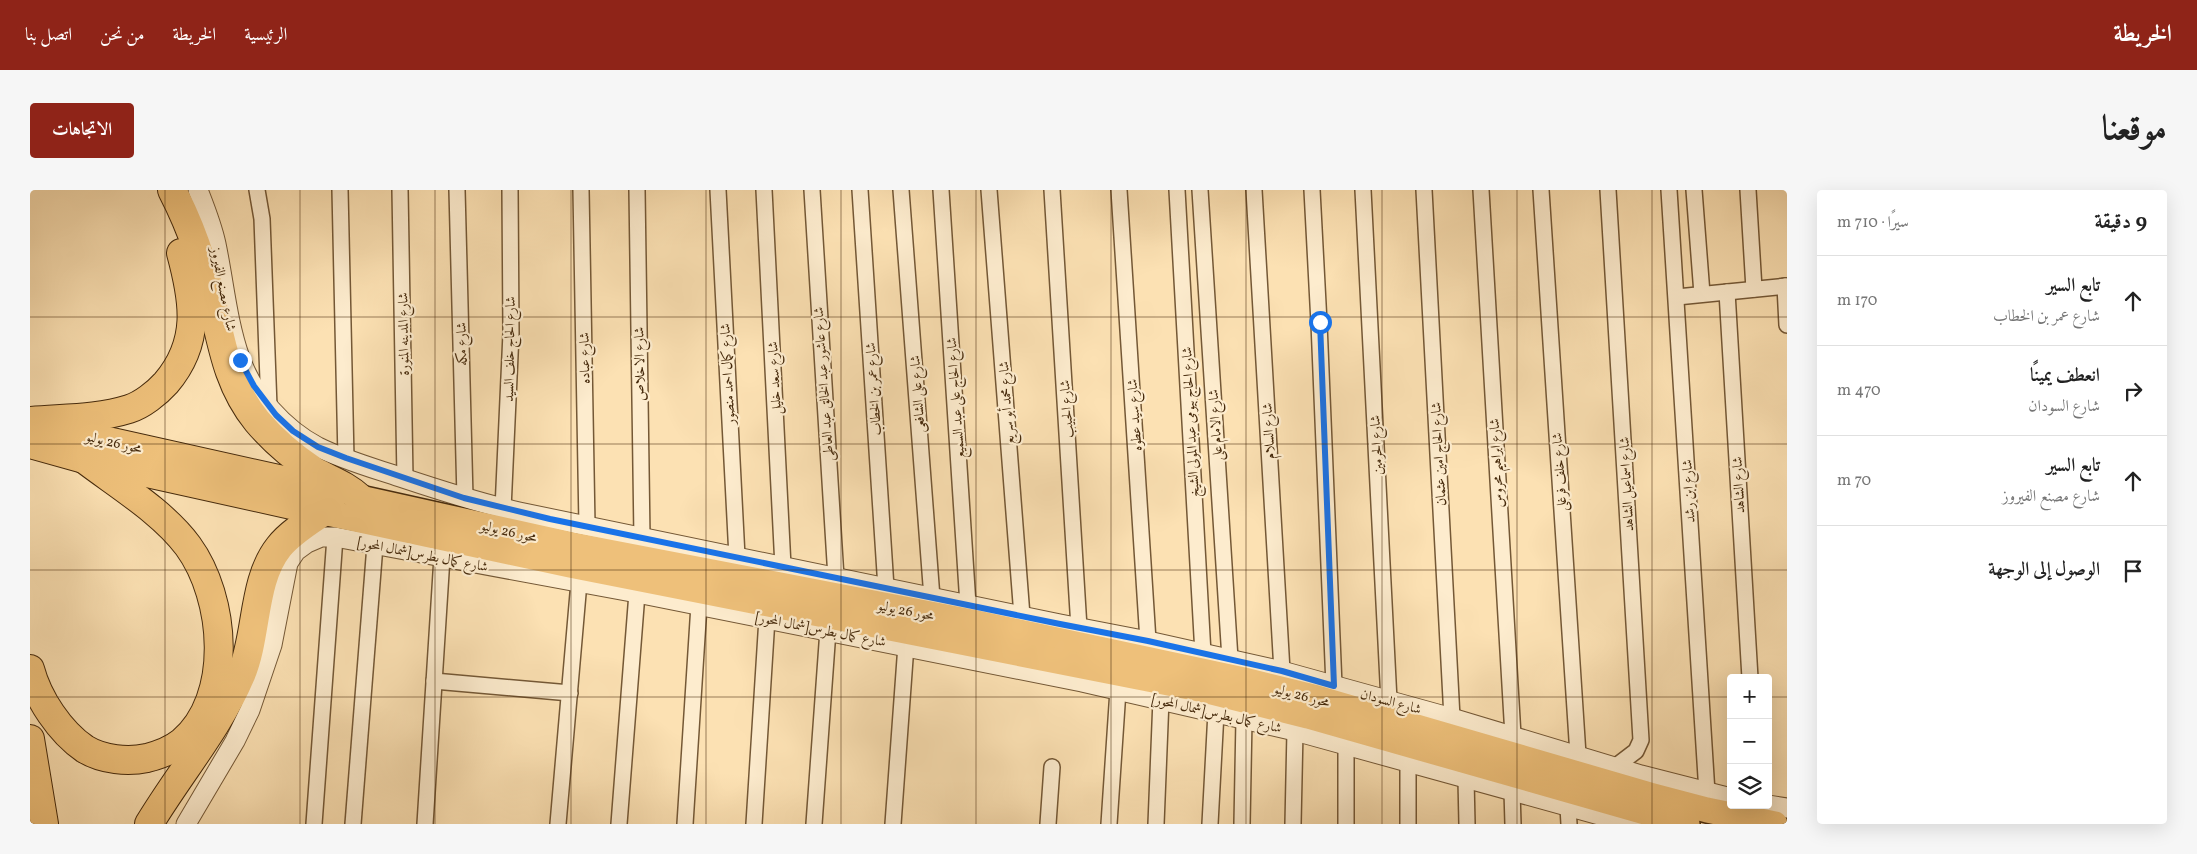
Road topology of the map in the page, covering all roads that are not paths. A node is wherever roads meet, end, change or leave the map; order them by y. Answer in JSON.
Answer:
{"nodes":[{"id":1,"x":153,"y":190,"type":"edge"},
{"id":2,"x":172,"y":190,"type":"edge"},
{"id":3,"x":198,"y":190,"type":"edge"},
{"id":4,"x":257,"y":190,"type":"edge"},
{"id":5,"x":340,"y":190,"type":"edge"},
{"id":6,"x":400,"y":190,"type":"edge"},
{"id":7,"x":457,"y":190,"type":"edge"},
{"id":8,"x":510,"y":190,"type":"edge"},
{"id":9,"x":581,"y":190,"type":"edge"},
{"id":10,"x":637,"y":190,"type":"edge"},
{"id":11,"x":718,"y":190,"type":"edge"},
{"id":12,"x":764,"y":190,"type":"edge"},
{"id":13,"x":812,"y":190,"type":"edge"},
{"id":14,"x":860,"y":190,"type":"edge"},
{"id":15,"x":901,"y":190,"type":"edge"},
{"id":16,"x":941,"y":190,"type":"edge"},
{"id":17,"x":989,"y":190,"type":"edge"},
{"id":18,"x":1052,"y":190,"type":"edge"},
{"id":19,"x":1119,"y":190,"type":"edge"},
{"id":20,"x":1177,"y":190,"type":"edge"},
{"id":21,"x":1200,"y":190,"type":"edge"},
{"id":22,"x":1254,"y":190,"type":"edge"},
{"id":23,"x":1312,"y":190,"type":"edge"},
{"id":24,"x":1363,"y":190,"type":"edge"},
{"id":25,"x":1424,"y":190,"type":"edge"},
{"id":26,"x":1481,"y":190,"type":"edge"},
{"id":27,"x":1541,"y":190,"type":"edge"},
{"id":28,"x":1608,"y":190,"type":"edge"},
{"id":29,"x":1669,"y":190,"type":"edge"},
{"id":30,"x":1694,"y":190,"type":"edge"},
{"id":31,"x":1748,"y":190,"type":"edge"},
{"id":32,"x":1786,"y":286,"type":"edge"},
{"id":33,"x":1754,"y":289,"type":"junction"},
{"id":34,"x":1727,"y":292,"type":"junction"},
{"id":35,"x":1702,"y":294,"type":"junction"},
{"id":36,"x":1676,"y":297,"type":"junction"},
{"id":37,"x":1787,"y":325,"type":"edge"},
{"id":38,"x":269,"y":407,"type":"junction"},
{"id":39,"x":30,"y":422,"type":"edge"},
{"id":40,"x":30,"y":444,"type":"edge"},
{"id":41,"x":346,"y":458,"type":"junction"},
{"id":42,"x":84,"y":459,"type":"junction"},
{"id":43,"x":405,"y":479,"type":"junction"},
{"id":44,"x":360,"y":498,"type":"junction"},
{"id":45,"x":464,"y":498,"type":"junction"},
{"id":46,"x":503,"y":508,"type":"junction"},
{"id":47,"x":323,"y":512,"type":"junction"},
{"id":48,"x":587,"y":526,"type":"junction"},
{"id":49,"x":335,"y":537,"type":"junction"},
{"id":50,"x":642,"y":538,"type":"junction"},
{"id":51,"x":375,"y":545,"type":"junction"},
{"id":52,"x":442,"y":557,"type":"junction"},
{"id":53,"x":737,"y":557,"type":"junction"},
{"id":54,"x":783,"y":567,"type":"junction"},
{"id":55,"x":836,"y":578,"type":"junction"},
{"id":56,"x":579,"y":582,"type":"junction"},
{"id":57,"x":886,"y":588,"type":"junction"},
{"id":58,"x":637,"y":593,"type":"junction"},
{"id":59,"x":932,"y":598,"type":"junction"},
{"id":60,"x":698,"y":605,"type":"junction"},
{"id":61,"x":968,"y":605,"type":"junction"},
{"id":62,"x":1022,"y":616,"type":"junction"},
{"id":63,"x":767,"y":618,"type":"junction"},
{"id":64,"x":1079,"y":628,"type":"junction"},
{"id":65,"x":828,"y":630,"type":"junction"},
{"id":66,"x":1148,"y":641,"type":"junction"},
{"id":67,"x":906,"y":646,"type":"junction"},
{"id":68,"x":1204,"y":654,"type":"junction"},
{"id":69,"x":1230,"y":659,"type":"junction"},
{"id":70,"x":30,"y":669,"type":"edge"},
{"id":71,"x":1282,"y":671,"type":"junction"},
{"id":72,"x":1750,"y":674,"type":"edge"},
{"id":73,"x":434,"y":681,"type":"junction"},
{"id":74,"x":1334,"y":686,"type":"junction"},
{"id":75,"x":1118,"y":690,"type":"junction"},
{"id":76,"x":570,"y":693,"type":"junction"},
{"id":77,"x":1161,"y":699,"type":"junction"},
{"id":78,"x":1389,"y":701,"type":"junction"},
{"id":79,"x":1216,"y":712,"type":"junction"},
{"id":80,"x":1452,"y":718,"type":"junction"},
{"id":81,"x":1244,"y":719,"type":"junction"},
{"id":82,"x":1295,"y":731,"type":"junction"},
{"id":83,"x":1513,"y":736,"type":"junction"},
{"id":84,"x":30,"y":739,"type":"edge"},
{"id":85,"x":1346,"y":746,"type":"junction"},
{"id":86,"x":1578,"y":755,"type":"junction"},
{"id":87,"x":1408,"y":762,"type":"junction"},
{"id":88,"x":1052,"y":767,"type":"dead end"},
{"id":89,"x":1615,"y":767,"type":"junction"},
{"id":90,"x":1466,"y":779,"type":"junction"},
{"id":91,"x":1512,"y":792,"type":"junction"},
{"id":92,"x":1707,"y":793,"type":"junction"},
{"id":93,"x":1727,"y":797,"type":"edge"},
{"id":94,"x":1772,"y":806,"type":"edge"},
{"id":95,"x":1787,"y":808,"type":"edge"},
{"id":96,"x":1569,"y":815,"type":"edge"},
{"id":97,"x":44,"y":824,"type":"edge"},
{"id":98,"x":149,"y":824,"type":"edge"},
{"id":99,"x":186,"y":824,"type":"edge"},
{"id":100,"x":314,"y":824,"type":"edge"},
{"id":101,"x":353,"y":824,"type":"edge"},
{"id":102,"x":425,"y":824,"type":"edge"},
{"id":103,"x":558,"y":824,"type":"edge"},
{"id":104,"x":619,"y":824,"type":"edge"},
{"id":105,"x":685,"y":824,"type":"edge"},
{"id":106,"x":754,"y":824,"type":"edge"},
{"id":107,"x":814,"y":824,"type":"edge"},
{"id":108,"x":893,"y":824,"type":"edge"},
{"id":109,"x":1048,"y":824,"type":"edge"},
{"id":110,"x":1109,"y":824,"type":"edge"},
{"id":111,"x":1156,"y":824,"type":"edge"},
{"id":112,"x":1210,"y":824,"type":"edge"},
{"id":113,"x":1242,"y":824,"type":"edge"},
{"id":114,"x":1293,"y":824,"type":"edge"},
{"id":115,"x":1346,"y":824,"type":"edge"},
{"id":116,"x":1408,"y":824,"type":"edge"},
{"id":117,"x":1467,"y":824,"type":"edge"},
{"id":118,"x":1513,"y":824,"type":"edge"},
{"id":119,"x":1632,"y":824,"type":"edge"},
{"id":120,"x":1687,"y":824,"type":"edge"},
{"id":121,"x":1775,"y":824,"type":"edge"}],
"edges":[{"from":1,"to":39,"type":"highway"},
{"from":2,"to":44,"type":"highway"},
{"from":3,"to":38,"type":"street","name":"شارع مصنع الفيروز"},
{"from":4,"to":38,"type":"street"},
{"from":5,"to":41,"type":"street"},
{"from":6,"to":43,"type":"street","name":"شارع المدينه المنورة"},
{"from":7,"to":45,"type":"street","name":"شارع مكه"},
{"from":8,"to":46,"type":"street","name":"شارع الحاج خلف السيد"},
{"from":9,"to":48,"type":"street","name":"شارع عباده"},
{"from":10,"to":50,"type":"street","name":"شارع الاخلاص"},
{"from":11,"to":53,"type":"street","name":"شارع كمال احمد منصور"},
{"from":12,"to":54,"type":"street","name":"شارع سعد خليل"},
{"from":13,"to":55,"type":"street","name":"شارع عاشور عبد الخالق عبد العاطى"},
{"from":14,"to":57,"type":"street","name":"شارع عمر بن الخطاب"},
{"from":15,"to":59,"type":"street","name":"شارع على الشافعى"},
{"from":16,"to":61,"type":"street","name":"شارع الحاج على عبد السميع"},
{"from":17,"to":62,"type":"street","name":"شارع محمد أبو سريع"},
{"from":18,"to":64,"type":"street","name":"شارع الحبيب"},
{"from":19,"to":66,"type":"street","name":"شارع سيد عطوه"},
{"from":20,"to":68,"type":"street","name":"شارع الحاج بيومى عبد المولى الشيخ"},
{"from":21,"to":69,"type":"street","name":"شارع الامام على"},
{"from":22,"to":71,"type":"street","name":"شارع السلام"},
{"from":23,"to":74,"type":"street"},
{"from":24,"to":78,"type":"street","name":"شارع الحرمين"},
{"from":25,"to":80,"type":"street","name":"شارع الحاج امين عثمان"},
{"from":26,"to":83,"type":"street","name":"شارع ابراهيم محروس"},
{"from":27,"to":86,"type":"street","name":"شارع خلف فرغلى"},
{"from":28,"to":89,"type":"street","name":"شارع اسماعيل الشاهد"},
{"from":29,"to":36,"type":"street","name":"شارع ابن رشد"},
{"from":30,"to":35,"type":"street"},
{"from":31,"to":33,"type":"street"},
{"from":32,"to":33,"type":"street"},
{"from":32,"to":37,"type":"street"},
{"from":33,"to":34,"type":"street"},
{"from":34,"to":35,"type":"street"},
{"from":34,"to":72,"type":"street","name":"شارع الشاهد"},
{"from":35,"to":36,"type":"street"},
{"from":36,"to":92,"type":"street","name":"شارع ابن رشد"},
{"from":38,"to":41,"type":"street","name":"شارع مصنع الفيروز"},
{"from":39,"to":44,"type":"highway","name":"محور 26 يوليو"},
{"from":40,"to":42,"type":"highway","name":"محور 26 يوليو"},
{"from":41,"to":43,"type":"street","name":"شارع السودان"},
{"from":42,"to":47,"type":"highway","name":"محور 26 يوليو"},
{"from":42,"to":70,"type":"highway"},
{"from":43,"to":45,"type":"street","name":"شارع السودان"},
{"from":44,"to":121,"type":"highway","name":"محور 26 يوليو"},
{"from":45,"to":46,"type":"street","name":"شارع السودان"},
{"from":46,"to":48,"type":"street","name":"شارع السودان"},
{"from":47,"to":98,"type":"highway"},
{"from":47,"to":120,"type":"highway","name":"محور 26 يوليو"},
{"from":48,"to":50,"type":"street","name":"شارع السودان"},
{"from":49,"to":51,"type":"street","name":"شارع كمال بطرس[شمال المحور]"},
{"from":49,"to":99,"type":"street","name":"شارع كمال بطرس[شمال المحور]"},
{"from":49,"to":100,"type":"street"},
{"from":50,"to":53,"type":"street","name":"شارع السودان"},
{"from":51,"to":52,"type":"street","name":"شارع كمال بطرس[شمال المحور]"},
{"from":51,"to":101,"type":"street"},
{"from":52,"to":56,"type":"street","name":"شارع كمال بطرس[شمال المحور]"},
{"from":52,"to":73,"type":"street"},
{"from":53,"to":54,"type":"street","name":"شارع السودان"},
{"from":54,"to":55,"type":"street","name":"شارع السودان"},
{"from":55,"to":57,"type":"street","name":"شارع السودان"},
{"from":56,"to":58,"type":"street","name":"شارع كمال بطرس[شمال المحور]"},
{"from":56,"to":76,"type":"street"},
{"from":57,"to":59,"type":"street","name":"شارع السودان"},
{"from":58,"to":60,"type":"street","name":"شارع كمال بطرس[شمال المحور]"},
{"from":58,"to":104,"type":"street"},
{"from":59,"to":61,"type":"street","name":"شارع السودان"},
{"from":60,"to":63,"type":"street","name":"شارع كمال بطرس[شمال المحور]"},
{"from":60,"to":105,"type":"street"},
{"from":61,"to":62,"type":"street","name":"شارع السودان"},
{"from":62,"to":64,"type":"street","name":"شارع السودان"},
{"from":63,"to":65,"type":"street","name":"شارع كمال بطرس[شمال المحور]"},
{"from":63,"to":106,"type":"street"},
{"from":64,"to":66,"type":"street","name":"شارع السودان"},
{"from":65,"to":67,"type":"street","name":"شارع كمال بطرس[شمال المحور]"},
{"from":65,"to":107,"type":"street"},
{"from":66,"to":68,"type":"street","name":"شارع السودان"},
{"from":67,"to":75,"type":"street","name":"شارع كمال بطرس[شمال المحور]"},
{"from":67,"to":108,"type":"street"},
{"from":68,"to":69,"type":"street","name":"شارع السودان"},
{"from":69,"to":71,"type":"street","name":"شارع السودان"},
{"from":71,"to":74,"type":"street","name":"شارع السودان"},
{"from":73,"to":76,"type":"street"},
{"from":73,"to":102,"type":"street"},
{"from":74,"to":78,"type":"street","name":"شارع السودان"},
{"from":75,"to":77,"type":"street","name":"شارع كمال بطرس[شمال المحور]"},
{"from":75,"to":110,"type":"street"},
{"from":76,"to":103,"type":"street"},
{"from":77,"to":79,"type":"street","name":"شارع كمال بطرس[شمال المحور]"},
{"from":77,"to":111,"type":"street"},
{"from":78,"to":80,"type":"street","name":"شارع السودان"},
{"from":79,"to":81,"type":"street","name":"شارع كمال بطرس[شمال المحور]"},
{"from":79,"to":112,"type":"street"},
{"from":80,"to":83,"type":"street","name":"شارع السودان"},
{"from":81,"to":82,"type":"street","name":"شارع كمال بطرس[شمال المحور]"},
{"from":81,"to":113,"type":"street"},
{"from":82,"to":85,"type":"street","name":"شارع كمال بطرس[شمال المحور]"},
{"from":82,"to":114,"type":"street"},
{"from":83,"to":86,"type":"street","name":"شارع السودان"},
{"from":84,"to":97,"type":"highway"},
{"from":85,"to":87,"type":"street","name":"شارع كمال بطرس[شمال المحور]"},
{"from":85,"to":115,"type":"street"},
{"from":86,"to":89,"type":"street","name":"شارع السودان"},
{"from":87,"to":90,"type":"street","name":"شارع كمال بطرس[شمال المحور]"},
{"from":87,"to":116,"type":"street"},
{"from":88,"to":109,"type":"street"},
{"from":89,"to":92,"type":"street","name":"شارع السودان"},
{"from":90,"to":91,"type":"street","name":"شارع كمال بطرس[شمال المحور]"},
{"from":90,"to":117,"type":"street"},
{"from":91,"to":96,"type":"street","name":"شارع كمال بطرس[شمال المحور]"},
{"from":91,"to":118,"type":"street"},
{"from":92,"to":93,"type":"street","name":"شارع السودان"},
{"from":94,"to":95,"type":"street"},
{"from":96,"to":119,"type":"street","name":"شارع كمال بطرس[شمال المحور]"}]}
